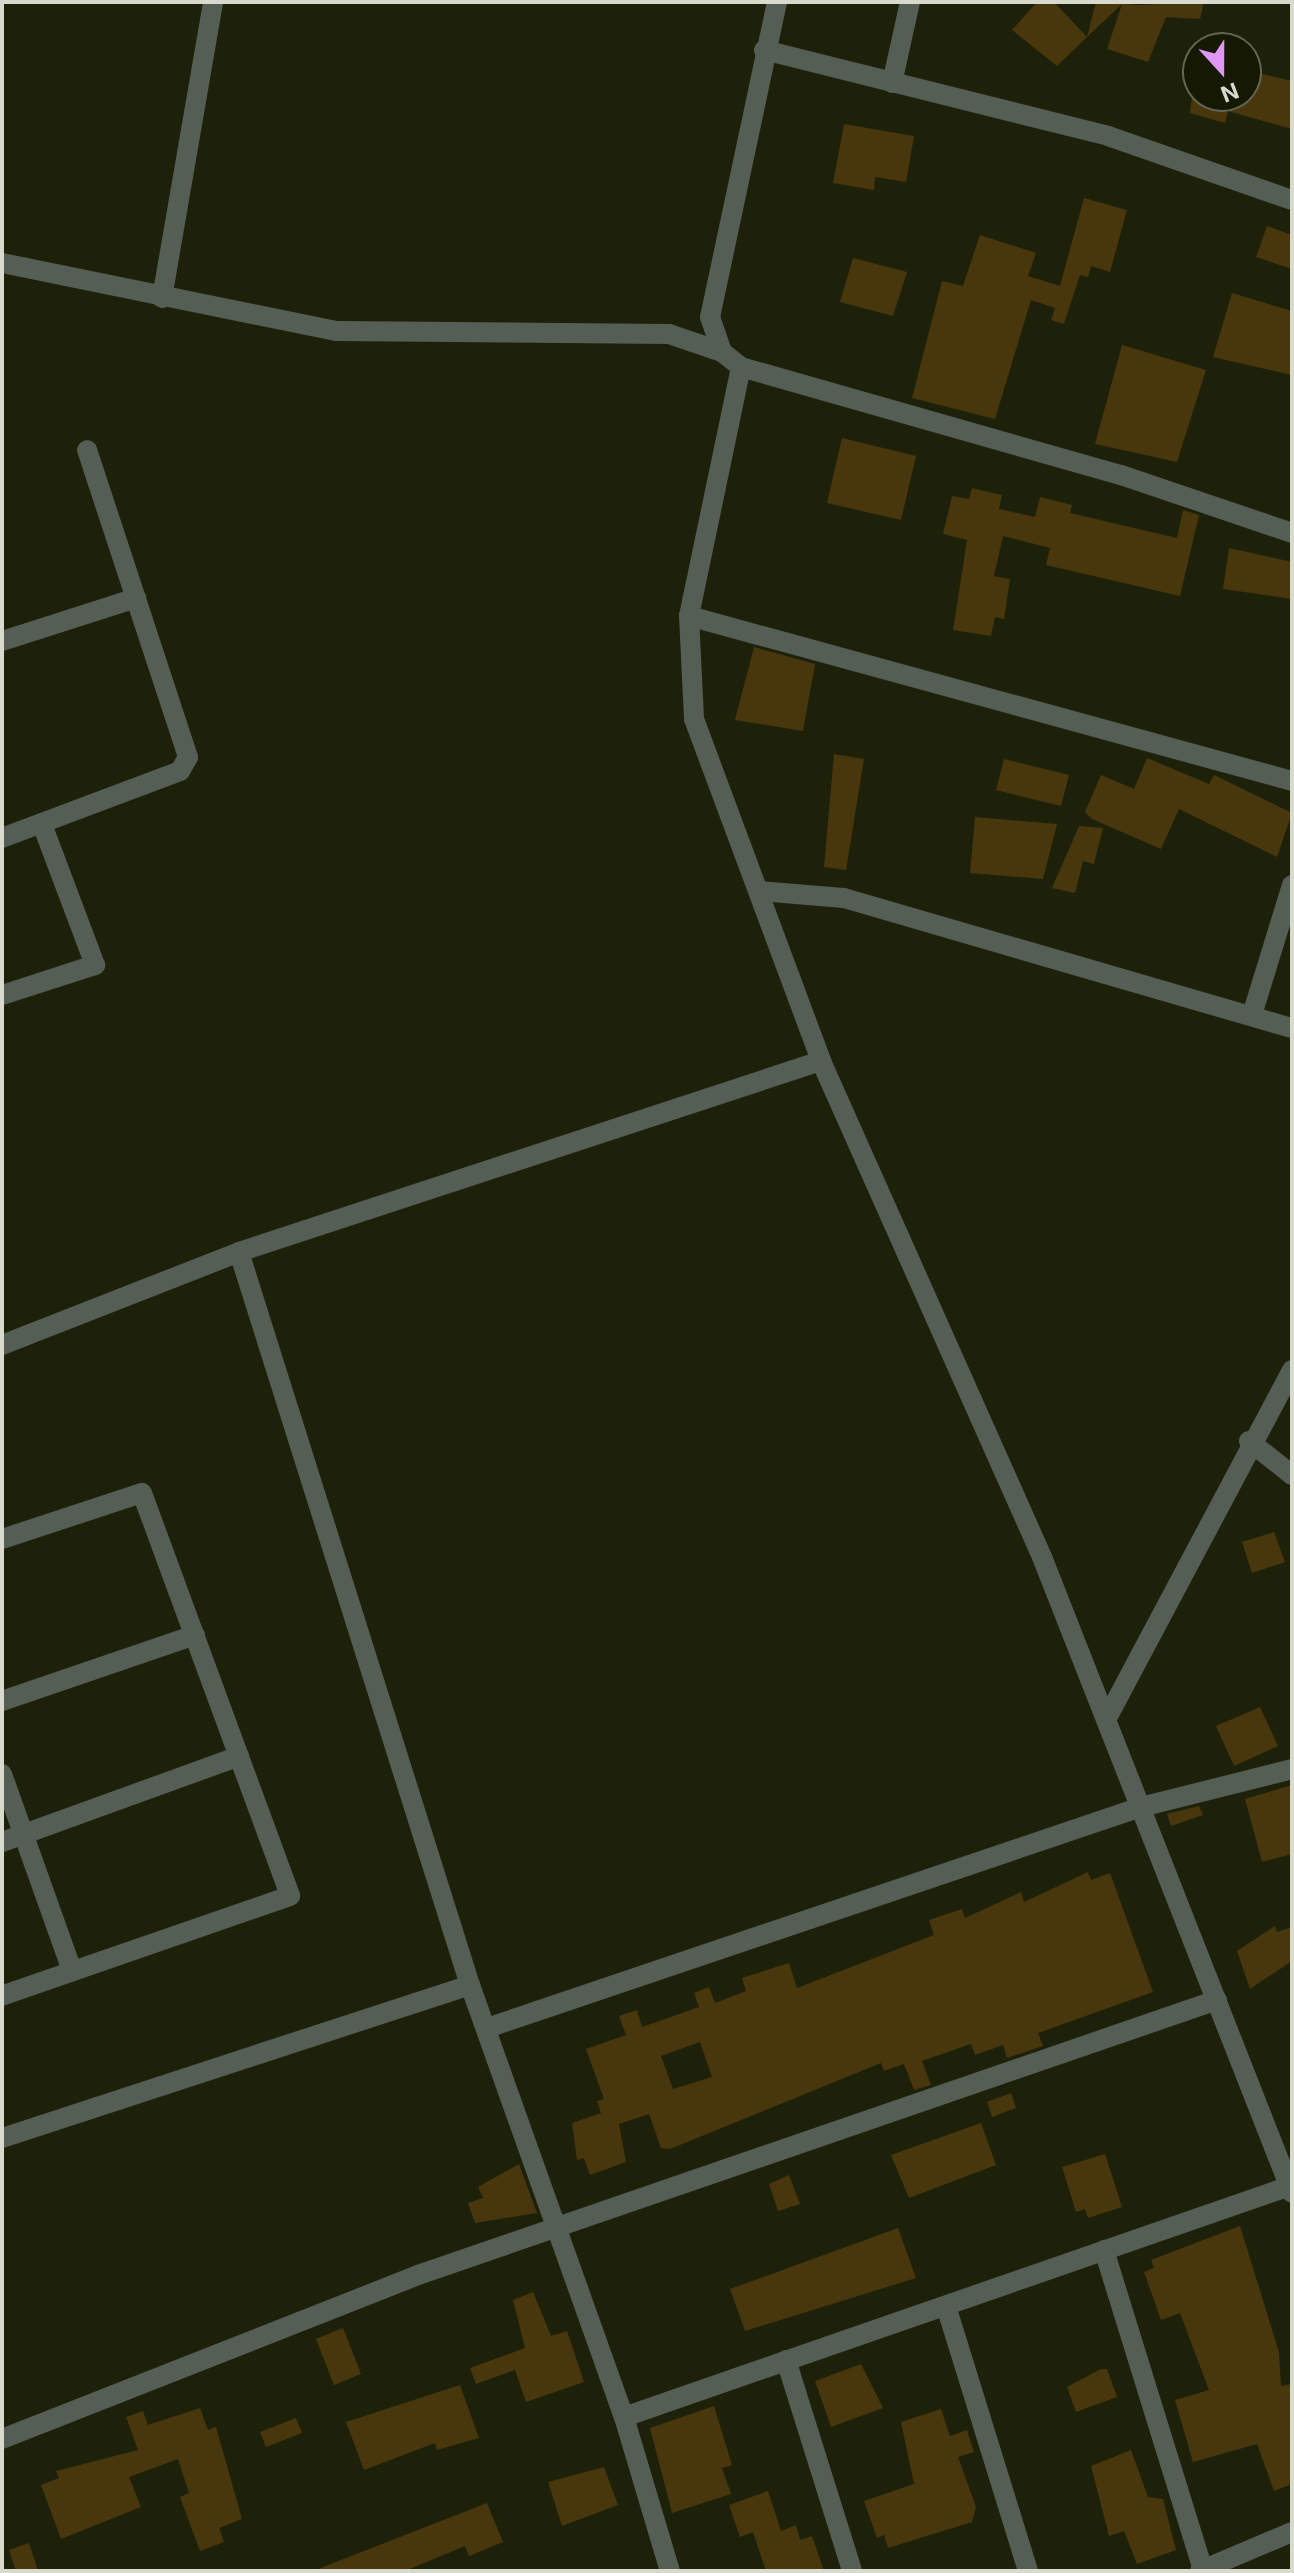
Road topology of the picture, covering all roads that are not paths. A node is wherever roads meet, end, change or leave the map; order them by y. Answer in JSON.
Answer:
{"nodes":[{"id":1,"x":213,"y":2,"type":"edge"},
{"id":2,"x":777,"y":2,"type":"edge"},
{"id":3,"x":910,"y":2,"type":"edge"},
{"id":4,"x":764,"y":50,"type":"junction"},
{"id":5,"x":892,"y":83,"type":"junction"},
{"id":6,"x":1292,"y":200,"type":"edge"},
{"id":7,"x":2,"y":263,"type":"edge"},
{"id":8,"x":162,"y":298,"type":"junction"},
{"id":9,"x":710,"y":317,"type":"junction"},
{"id":10,"x":669,"y":334,"type":"junction"},
{"id":11,"x":722,"y":352,"type":"junction"},
{"id":12,"x":741,"y":367,"type":"junction"},
{"id":13,"x":87,"y":450,"type":"dead end"},
{"id":14,"x":1292,"y":533,"type":"edge"},
{"id":15,"x":136,"y":598,"type":"junction"},
{"id":16,"x":689,"y":616,"type":"junction"},
{"id":17,"x":2,"y":641,"type":"edge"},
{"id":18,"x":1292,"y":781,"type":"edge"},
{"id":19,"x":43,"y":827,"type":"junction"},
{"id":20,"x":2,"y":838,"type":"edge"},
{"id":21,"x":1292,"y":885,"type":"edge"},
{"id":22,"x":759,"y":891,"type":"junction"},
{"id":23,"x":2,"y":995,"type":"edge"},
{"id":24,"x":1252,"y":1015,"type":"junction"},
{"id":25,"x":1292,"y":1028,"type":"edge"},
{"id":26,"x":821,"y":1061,"type":"junction"},
{"id":27,"x":239,"y":1252,"type":"junction"},
{"id":28,"x":2,"y":1345,"type":"edge"},
{"id":29,"x":1292,"y":1370,"type":"edge"},
{"id":30,"x":1249,"y":1441,"type":"junction"},
{"id":31,"x":1292,"y":1475,"type":"edge"},
{"id":32,"x":2,"y":1539,"type":"edge"},
{"id":33,"x":195,"y":1635,"type":"junction"},
{"id":34,"x":2,"y":1701,"type":"edge"},
{"id":35,"x":1107,"y":1718,"type":"junction"},
{"id":36,"x":239,"y":1756,"type":"junction"},
{"id":37,"x":1292,"y":1769,"type":"edge"},
{"id":38,"x":2,"y":1774,"type":"edge"},
{"id":39,"x":1141,"y":1807,"type":"junction"},
{"id":40,"x":24,"y":1835,"type":"junction"},
{"id":41,"x":2,"y":1842,"type":"edge"},
{"id":42,"x":72,"y":1971,"type":"junction"},
{"id":43,"x":470,"y":1985,"type":"junction"},
{"id":44,"x":2,"y":1996,"type":"edge"},
{"id":45,"x":1217,"y":2000,"type":"junction"},
{"id":46,"x":490,"y":2027,"type":"junction"},
{"id":47,"x":2,"y":2138,"type":"edge"},
{"id":48,"x":1291,"y":2189,"type":"edge"},
{"id":49,"x":558,"y":2225,"type":"junction"},
{"id":50,"x":1104,"y":2250,"type":"junction"},
{"id":51,"x":946,"y":2306,"type":"junction"},
{"id":52,"x":786,"y":2360,"type":"junction"},
{"id":53,"x":624,"y":2417,"type":"junction"},
{"id":54,"x":2,"y":2439,"type":"edge"},
{"id":55,"x":1292,"y":2532,"type":"edge"},
{"id":56,"x":1202,"y":2570,"type":"edge"},
{"id":57,"x":670,"y":2571,"type":"edge"},
{"id":58,"x":852,"y":2571,"type":"edge"},
{"id":59,"x":1028,"y":2571,"type":"edge"}],
"edges":[{"from":1,"to":8,"type":"street"},
{"from":2,"to":4,"type":"street"},
{"from":3,"to":5,"type":"street"},
{"from":4,"to":5,"type":"street"},
{"from":4,"to":9,"type":"street"},
{"from":5,"to":6,"type":"street"},
{"from":7,"to":8,"type":"street"},
{"from":8,"to":10,"type":"street"},
{"from":9,"to":10,"type":"street"},
{"from":9,"to":11,"type":"street"},
{"from":10,"to":11,"type":"street"},
{"from":11,"to":12,"type":"street"},
{"from":12,"to":14,"type":"street"},
{"from":12,"to":16,"type":"street"},
{"from":13,"to":15,"type":"street"},
{"from":15,"to":17,"type":"street"},
{"from":15,"to":19,"type":"street"},
{"from":16,"to":18,"type":"street"},
{"from":16,"to":22,"type":"street"},
{"from":19,"to":20,"type":"street"},
{"from":19,"to":23,"type":"street"},
{"from":21,"to":24,"type":"street"},
{"from":22,"to":24,"type":"street"},
{"from":22,"to":26,"type":"street"},
{"from":24,"to":25,"type":"street"},
{"from":26,"to":27,"type":"street"},
{"from":26,"to":35,"type":"street"},
{"from":27,"to":28,"type":"street"},
{"from":27,"to":43,"type":"street"},
{"from":29,"to":30,"type":"street"},
{"from":30,"to":31,"type":"street"},
{"from":30,"to":35,"type":"street"},
{"from":32,"to":33,"type":"street"},
{"from":33,"to":34,"type":"street"},
{"from":33,"to":36,"type":"street"},
{"from":35,"to":39,"type":"street"},
{"from":36,"to":40,"type":"street"},
{"from":36,"to":42,"type":"street"},
{"from":37,"to":39,"type":"street"},
{"from":38,"to":40,"type":"street"},
{"from":39,"to":45,"type":"street"},
{"from":39,"to":46,"type":"street"},
{"from":40,"to":41,"type":"street"},
{"from":40,"to":42,"type":"street"},
{"from":42,"to":44,"type":"street"},
{"from":43,"to":46,"type":"street"},
{"from":43,"to":47,"type":"street"},
{"from":45,"to":48,"type":"street"},
{"from":45,"to":49,"type":"street"},
{"from":46,"to":49,"type":"street"},
{"from":48,"to":50,"type":"street"},
{"from":49,"to":53,"type":"street"},
{"from":49,"to":54,"type":"street"},
{"from":50,"to":51,"type":"street"},
{"from":50,"to":56,"type":"street"},
{"from":51,"to":52,"type":"street"},
{"from":51,"to":59,"type":"street"},
{"from":52,"to":53,"type":"street"},
{"from":52,"to":58,"type":"street"},
{"from":53,"to":57,"type":"street"},
{"from":55,"to":56,"type":"street"}]}
